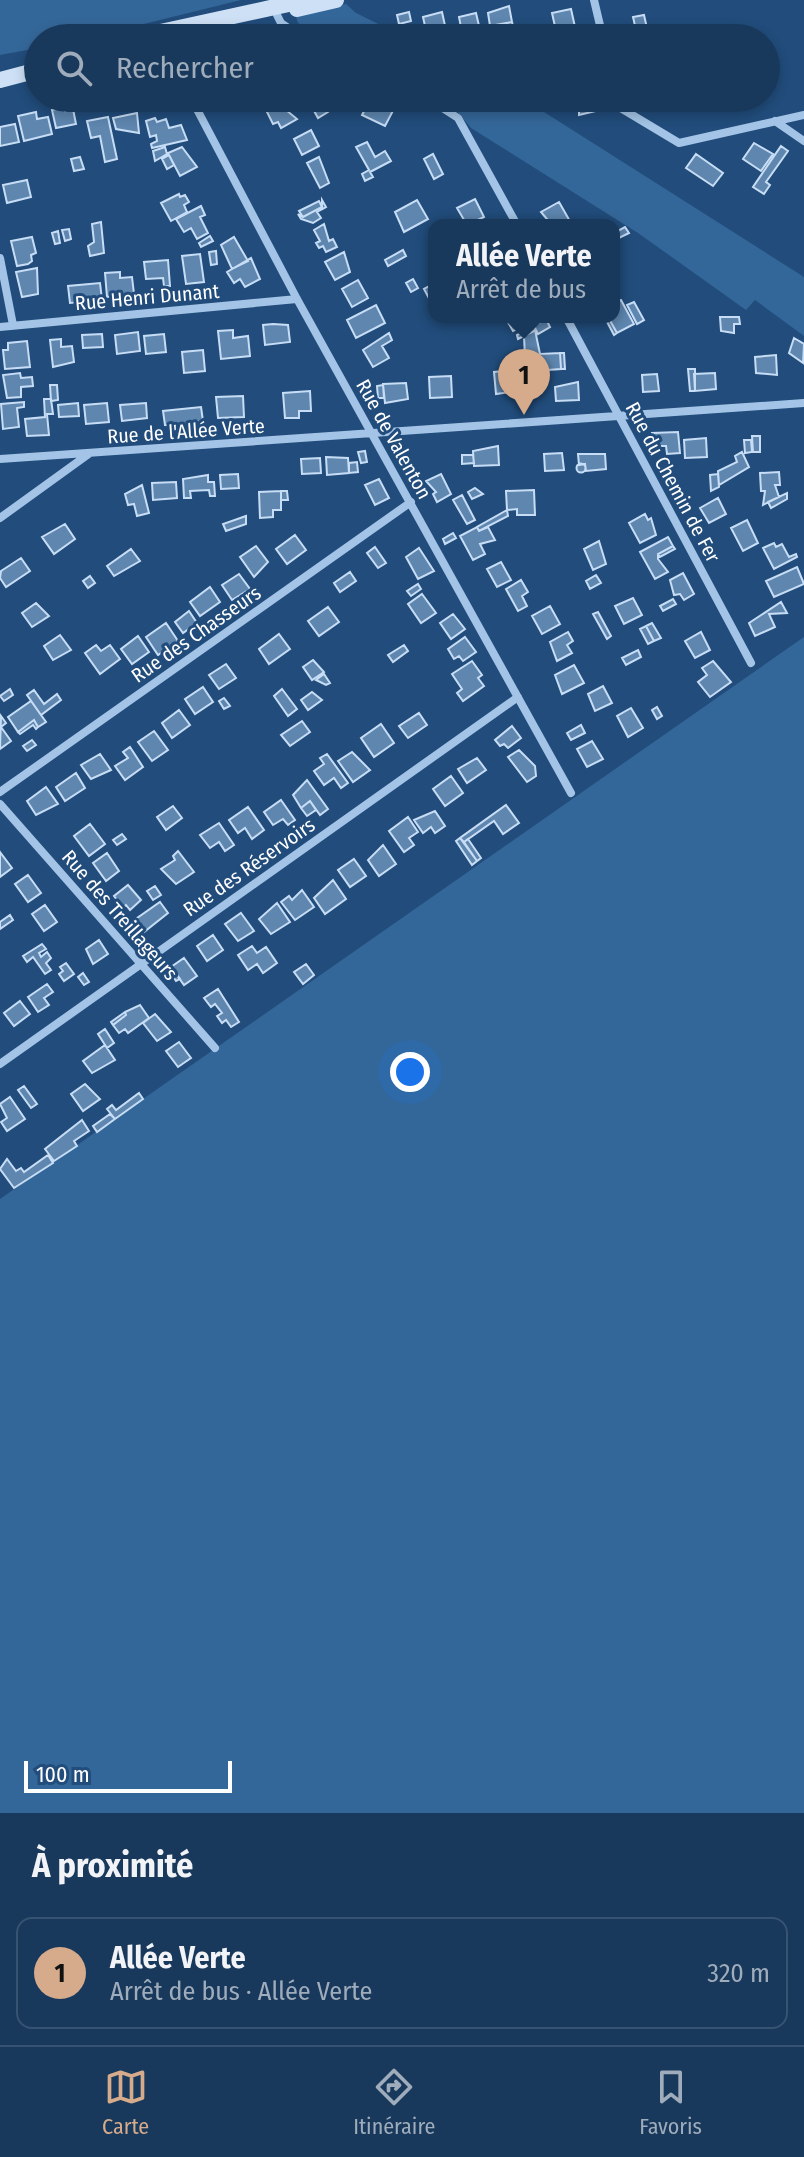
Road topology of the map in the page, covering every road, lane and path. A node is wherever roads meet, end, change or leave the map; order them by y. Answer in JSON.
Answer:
{"nodes":[{"id":1,"x":307,"y":0,"type":"edge"},
{"id":2,"x":336,"y":0,"type":"edge"},
{"id":3,"x":594,"y":0,"type":"edge"},
{"id":4,"x":274,"y":11,"type":"junction"},
{"id":5,"x":212,"y":24,"type":"edge"},
{"id":6,"x":228,"y":24,"type":"edge"},
{"id":7,"x":282,"y":24,"type":"edge"},
{"id":8,"x":600,"y":24,"type":"edge"},
{"id":9,"x":24,"y":63,"type":"edge"},
{"id":10,"x":0,"y":68,"type":"edge"},
{"id":11,"x":24,"y":74,"type":"edge"},
{"id":12,"x":0,"y":80,"type":"edge"},
{"id":13,"x":198,"y":112,"type":"edge"},
{"id":14,"x":449,"y":112,"type":"edge"},
{"id":15,"x":627,"y":112,"type":"edge"},
{"id":16,"x":804,"y":115,"type":"edge"},
{"id":17,"x":775,"y":121,"type":"junction"},
{"id":18,"x":804,"y":141,"type":"edge"},
{"id":19,"x":514,"y":219,"type":"edge"},
{"id":20,"x":0,"y":258,"type":"edge"},
{"id":21,"x":297,"y":299,"type":"junction"},
{"id":22,"x":569,"y":323,"type":"edge"},
{"id":23,"x":13,"y":325,"type":"junction"},
{"id":24,"x":0,"y":327,"type":"edge"},
{"id":25,"x":804,"y":403,"type":"edge"},
{"id":26,"x":619,"y":418,"type":"junction"},
{"id":27,"x":373,"y":433,"type":"junction"},
{"id":28,"x":90,"y":453,"type":"junction"},
{"id":29,"x":0,"y":459,"type":"edge"},
{"id":30,"x":411,"y":502,"type":"junction"},
{"id":31,"x":0,"y":518,"type":"edge"},
{"id":32,"x":751,"y":663,"type":"dead end"},
{"id":33,"x":518,"y":697,"type":"junction"},
{"id":34,"x":0,"y":792,"type":"edge"},
{"id":35,"x":571,"y":793,"type":"dead end"},
{"id":36,"x":0,"y":804,"type":"edge"},
{"id":37,"x":141,"y":963,"type":"junction"},
{"id":38,"x":215,"y":1048,"type":"dead end"},
{"id":39,"x":0,"y":1064,"type":"edge"}],
"edges":[{"from":1,"to":4,"type":"main road"},
{"from":2,"to":4,"type":"main road"},
{"from":3,"to":8,"type":"street"},
{"from":4,"to":5,"type":"main road"},
{"from":4,"to":6,"type":"main road"},
{"from":4,"to":7,"type":"street"},
{"from":9,"to":10,"type":"main road"},
{"from":11,"to":12,"type":"main road"},
{"from":13,"to":21,"type":"street","name":"Rue de Valenton"},
{"from":14,"to":19,"type":"street"},
{"from":15,"to":17,"type":"street"},
{"from":16,"to":17,"type":"street"},
{"from":17,"to":18,"type":"street"},
{"from":20,"to":23,"type":"street"},
{"from":21,"to":23,"type":"street","name":"Rue Henri Dunant"},
{"from":21,"to":27,"type":"street","name":"Rue de Valenton"},
{"from":22,"to":26,"type":"street","name":"Rue du Chemin de Fer"},
{"from":23,"to":24,"type":"street","name":"Rue Henri Dunant"},
{"from":25,"to":26,"type":"street","name":"Rue de l'Allée Verte"},
{"from":26,"to":27,"type":"street","name":"Rue de l'Allée Verte"},
{"from":26,"to":32,"type":"street","name":"Rue du Chemin de Fer"},
{"from":27,"to":28,"type":"street","name":"Rue de l'Allée Verte"},
{"from":27,"to":30,"type":"street","name":"Rue de Valenton"},
{"from":28,"to":29,"type":"street","name":"Rue de l'Allée Verte"},
{"from":28,"to":31,"type":"street"},
{"from":30,"to":33,"type":"street","name":"Rue de Valenton"},
{"from":30,"to":34,"type":"street","name":"Rue des Chasseurs"},
{"from":33,"to":35,"type":"street","name":"Rue de Valenton"},
{"from":33,"to":37,"type":"street","name":"Rue des Réservoirs"},
{"from":36,"to":37,"type":"street","name":"Rue des Treillageurs"},
{"from":37,"to":38,"type":"street","name":"Rue des Treillageurs"},
{"from":37,"to":39,"type":"street","name":"Rue des Réservoirs"}]}
